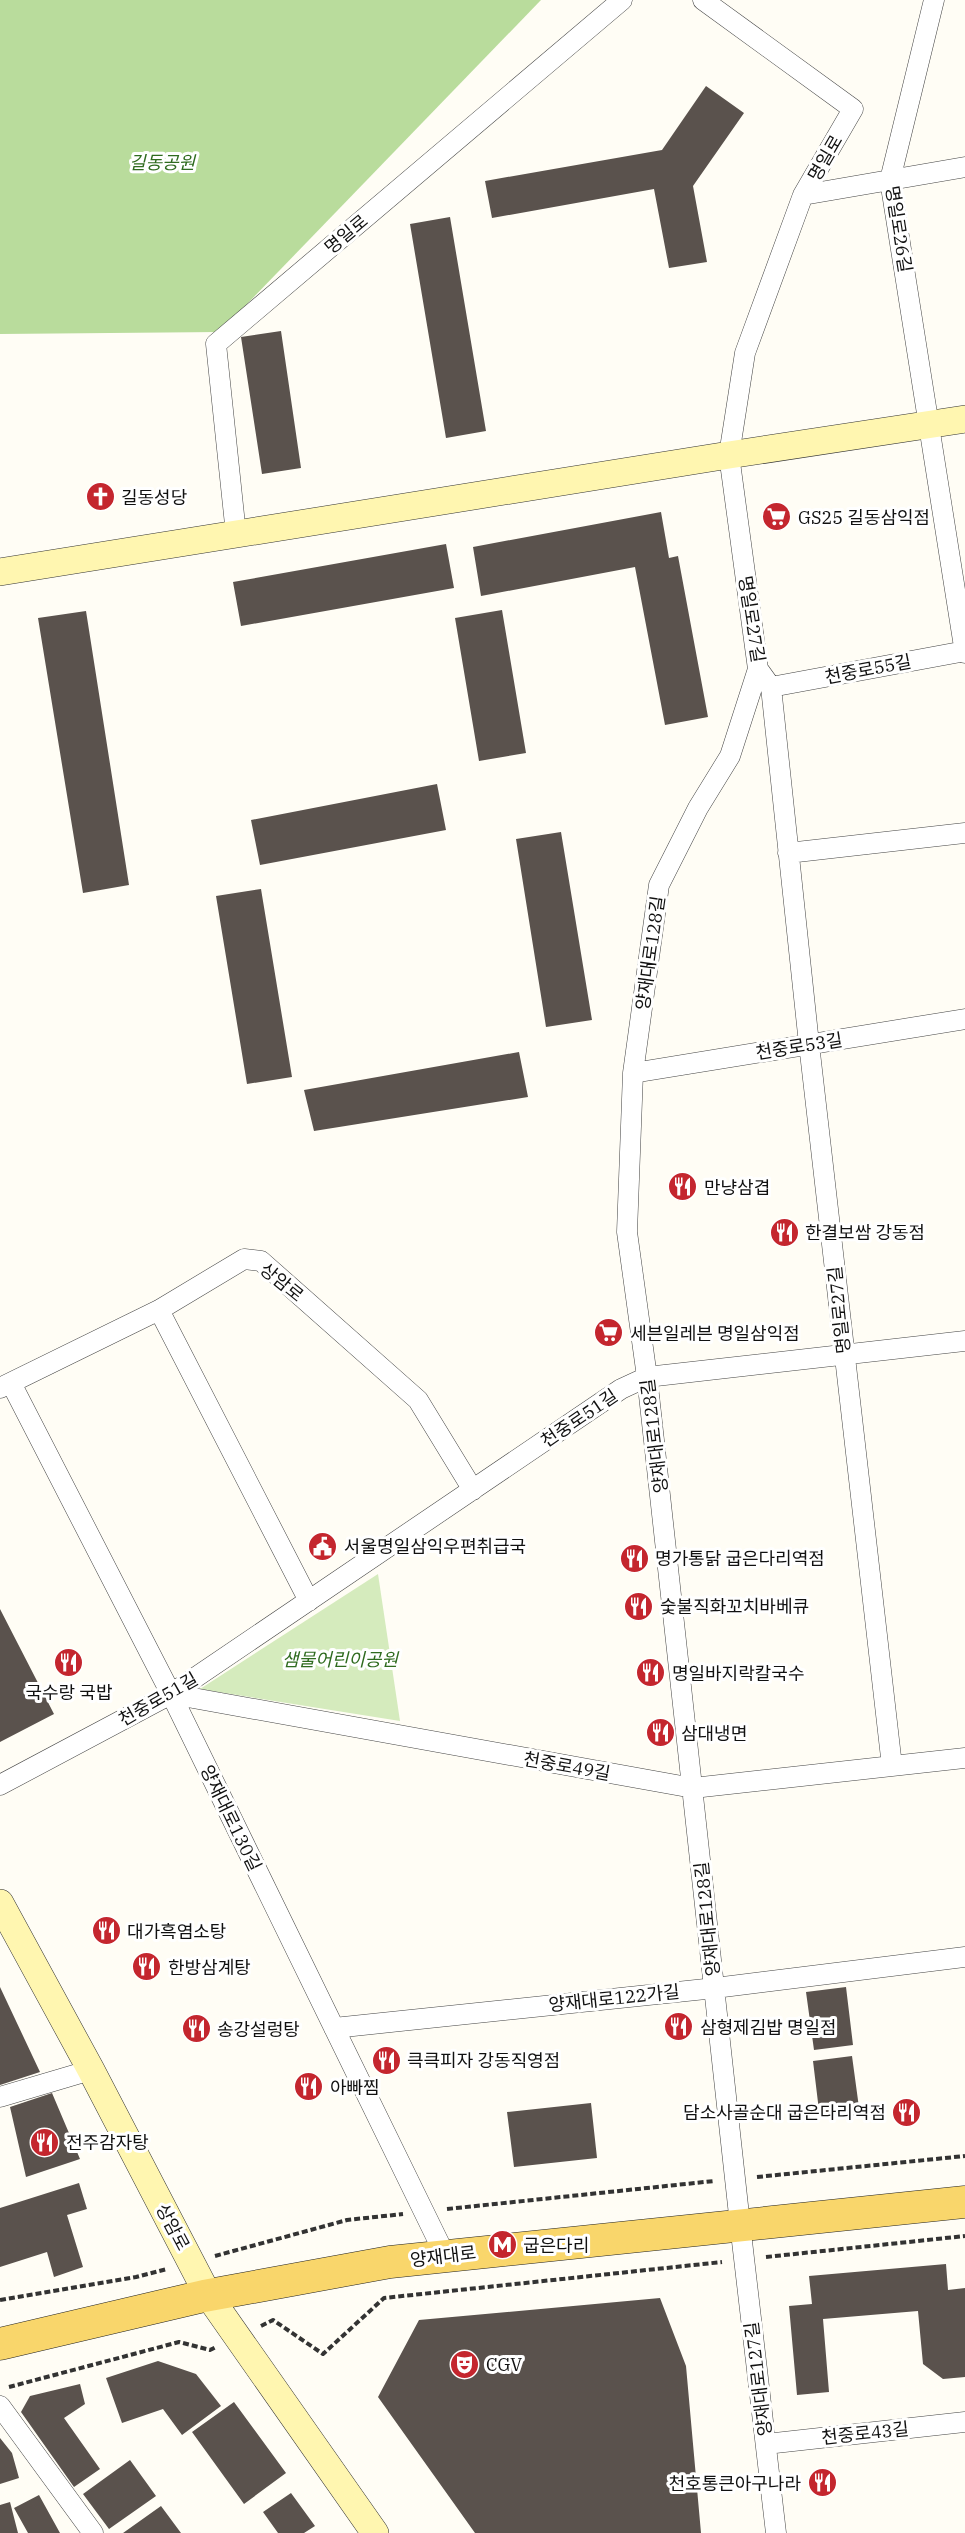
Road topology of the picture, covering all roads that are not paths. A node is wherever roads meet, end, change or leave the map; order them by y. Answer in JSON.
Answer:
{"nodes":[{"id":1,"x":622,"y":0,"type":"edge"},
{"id":2,"x":703,"y":0,"type":"edge"},
{"id":3,"x":934,"y":0,"type":"edge"},
{"id":4,"x":965,"y":167,"type":"edge"},
{"id":5,"x":890,"y":180,"type":"junction"},
{"id":6,"x":803,"y":195,"type":"junction"},
{"id":7,"x":965,"y":419,"type":"edge"},
{"id":8,"x":930,"y":425,"type":"junction"},
{"id":9,"x":729,"y":455,"type":"junction"},
{"id":10,"x":236,"y":534,"type":"junction"},
{"id":11,"x":957,"y":540,"type":"edge"},
{"id":12,"x":0,"y":572,"type":"edge"},
{"id":13,"x":965,"y":651,"type":"edge"},
{"id":14,"x":758,"y":669,"type":"junction"},
{"id":15,"x":771,"y":687,"type":"junction"},
{"id":16,"x":965,"y":833,"type":"edge"},
{"id":17,"x":788,"y":853,"type":"junction"},
{"id":18,"x":965,"y":1019,"type":"edge"},
{"id":19,"x":808,"y":1044,"type":"junction"},
{"id":20,"x":633,"y":1073,"type":"junction"},
{"id":21,"x":159,"y":1310,"type":"junction"},
{"id":22,"x":965,"y":1341,"type":"edge"},
{"id":23,"x":844,"y":1355,"type":"junction"},
{"id":24,"x":647,"y":1377,"type":"junction"},
{"id":25,"x":6,"y":1386,"type":"edge"},
{"id":26,"x":473,"y":1490,"type":"junction"},
{"id":27,"x":309,"y":1601,"type":"junction"},
{"id":28,"x":171,"y":1694,"type":"junction"},
{"id":29,"x":965,"y":1758,"type":"edge"},
{"id":30,"x":892,"y":1766,"type":"junction"},
{"id":31,"x":0,"y":1785,"type":"edge"},
{"id":32,"x":693,"y":1788,"type":"junction"},
{"id":33,"x":0,"y":1903,"type":"edge"},
{"id":34,"x":965,"y":1956,"type":"edge"},
{"id":35,"x":715,"y":1988,"type":"junction"},
{"id":36,"x":334,"y":2028,"type":"junction"},
{"id":37,"x":91,"y":2070,"type":"junction"},
{"id":38,"x":0,"y":2097,"type":"edge"},
{"id":39,"x":965,"y":2202,"type":"edge"},
{"id":40,"x":740,"y":2224,"type":"junction"},
{"id":41,"x":446,"y":2255,"type":"junction"},
{"id":42,"x":208,"y":2295,"type":"junction"},
{"id":43,"x":0,"y":2344,"type":"edge"},
{"id":44,"x":0,"y":2406,"type":"edge"},
{"id":45,"x":965,"y":2422,"type":"edge"},
{"id":46,"x":766,"y":2444,"type":"junction"},
{"id":47,"x":93,"y":2533,"type":"edge"},
{"id":48,"x":375,"y":2533,"type":"edge"},
{"id":49,"x":776,"y":2533,"type":"edge"}],
"edges":[{"from":1,"to":10,"type":"street","name":"명일로"},
{"from":2,"to":6,"type":"street","name":"명일로"},
{"from":3,"to":5,"type":"street","name":"명일로26길"},
{"from":4,"to":5,"type":"street"},
{"from":5,"to":6,"type":"street"},
{"from":5,"to":8,"type":"street","name":"명일로26길"},
{"from":6,"to":9,"type":"street","name":"명일로"},
{"from":7,"to":8,"type":"street"},
{"from":8,"to":9,"type":"street"},
{"from":8,"to":11,"type":"street","name":"명일로26길"},
{"from":9,"to":10,"type":"street"},
{"from":9,"to":14,"type":"street","name":"명일로27길"},
{"from":10,"to":12,"type":"street"},
{"from":11,"to":13,"type":"street","name":"명일로26길"},
{"from":13,"to":15,"type":"street","name":"천중로55길"},
{"from":14,"to":15,"type":"street","name":"명일로27길"},
{"from":14,"to":20,"type":"street","name":"양재대로128길"},
{"from":15,"to":17,"type":"street","name":"명일로27길"},
{"from":16,"to":17,"type":"street"},
{"from":17,"to":19,"type":"street","name":"명일로27길"},
{"from":18,"to":19,"type":"street","name":"천중로53길"},
{"from":19,"to":20,"type":"street","name":"천중로53길"},
{"from":19,"to":23,"type":"street","name":"명일로27길"},
{"from":20,"to":24,"type":"street","name":"양재대로128길"},
{"from":21,"to":25,"type":"street","name":"상암로"},
{"from":21,"to":26,"type":"street","name":"상암로"},
{"from":21,"to":27,"type":"street"},
{"from":22,"to":23,"type":"street","name":"천중로51길"},
{"from":23,"to":24,"type":"street","name":"천중로51길"},
{"from":23,"to":30,"type":"street","name":"명일로27길"},
{"from":24,"to":26,"type":"street","name":"천중로51길"},
{"from":24,"to":32,"type":"street","name":"양재대로128길"},
{"from":25,"to":28,"type":"street","name":"양재대로130길"},
{"from":26,"to":27,"type":"street","name":"천중로51길"},
{"from":27,"to":28,"type":"street","name":"천중로51길"},
{"from":28,"to":31,"type":"street","name":"천중로51길"},
{"from":28,"to":32,"type":"street","name":"천중로49길"},
{"from":28,"to":36,"type":"street","name":"양재대로130길"},
{"from":29,"to":30,"type":"street","name":"천중로49길"},
{"from":30,"to":32,"type":"street","name":"천중로49길"},
{"from":32,"to":35,"type":"street","name":"양재대로128길"},
{"from":33,"to":37,"type":"street","name":"상암로"},
{"from":34,"to":35,"type":"street","name":"양재대로122가길"},
{"from":35,"to":36,"type":"street","name":"양재대로122가길"},
{"from":35,"to":40,"type":"street","name":"양재대로128길"},
{"from":36,"to":41,"type":"street","name":"양재대로130길"},
{"from":37,"to":38,"type":"street"},
{"from":37,"to":42,"type":"street","name":"상암로"},
{"from":39,"to":40,"type":"main road","name":"양재대로"},
{"from":40,"to":41,"type":"main road","name":"양재대로"},
{"from":40,"to":46,"type":"street","name":"양재대로127길"},
{"from":41,"to":42,"type":"main road","name":"양재대로"},
{"from":42,"to":43,"type":"main road","name":"양재대로"},
{"from":42,"to":48,"type":"street","name":"상암로"},
{"from":44,"to":47,"type":"street"},
{"from":45,"to":46,"type":"street","name":"천중로43길"},
{"from":46,"to":49,"type":"street","name":"양재대로127길"}]}
